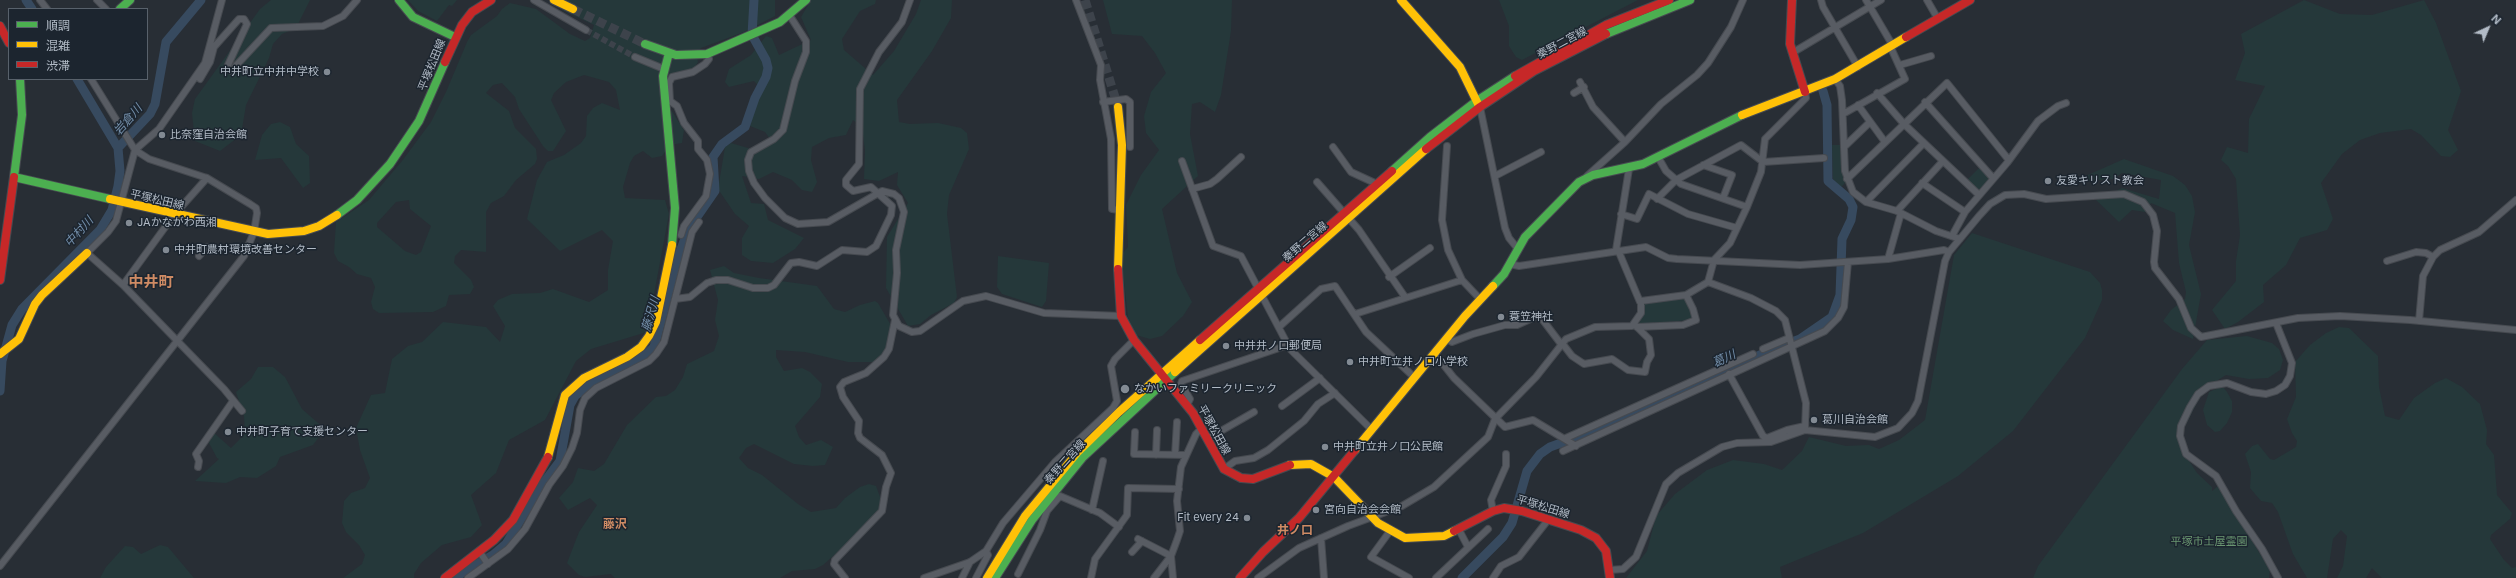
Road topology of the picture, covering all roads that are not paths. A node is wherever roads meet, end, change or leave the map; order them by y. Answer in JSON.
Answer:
{"nodes":[{"id":1,"x":40,"y":0,"type":"edge"},
{"id":2,"x":97,"y":0,"type":"edge"},
{"id":3,"x":130,"y":0,"type":"edge"},
{"id":4,"x":222,"y":0,"type":"edge"},
{"id":5,"x":356,"y":0,"type":"edge"},
{"id":6,"x":399,"y":0,"type":"edge"},
{"id":7,"x":491,"y":0,"type":"edge"},
{"id":8,"x":534,"y":0,"type":"edge"},
{"id":9,"x":554,"y":0,"type":"edge"},
{"id":10,"x":806,"y":0,"type":"edge"},
{"id":11,"x":910,"y":0,"type":"edge"},
{"id":12,"x":1076,"y":0,"type":"edge"},
{"id":13,"x":1400,"y":0,"type":"edge"},
{"id":14,"x":1669,"y":0,"type":"edge"},
{"id":15,"x":1690,"y":0,"type":"edge"},
{"id":16,"x":1743,"y":0,"type":"edge"},
{"id":17,"x":1792,"y":0,"type":"edge"},
{"id":18,"x":1820,"y":0,"type":"edge"},
{"id":19,"x":1866,"y":0,"type":"edge"},
{"id":20,"x":1881,"y":0,"type":"edge"},
{"id":21,"x":1927,"y":0,"type":"edge"},
{"id":22,"x":1970,"y":0,"type":"edge"},
{"id":23,"x":1870,"y":7,"type":"junction"},
{"id":24,"x":46,"y":8,"type":"edge"},
{"id":25,"x":105,"y":8,"type":"edge"},
{"id":26,"x":121,"y":8,"type":"edge"},
{"id":27,"x":573,"y":9,"type":"tunnel mouth"},
{"id":28,"x":790,"y":16,"type":"junction"},
{"id":29,"x":1938,"y":19,"type":"junction"},
{"id":30,"x":0,"y":26,"type":"edge"},
{"id":31,"x":1835,"y":28,"type":"junction"},
{"id":32,"x":586,"y":30,"type":"tunnel mouth"},
{"id":33,"x":455,"y":37,"type":"junction"},
{"id":34,"x":8,"y":41,"type":"edge"},
{"id":35,"x":646,"y":44,"type":"tunnel mouth"},
{"id":36,"x":1892,"y":47,"type":"junction"},
{"id":37,"x":669,"y":53,"type":"junction"},
{"id":38,"x":1792,"y":53,"type":"junction"},
{"id":39,"x":708,"y":54,"type":"junction"},
{"id":40,"x":1931,"y":56,"type":"dead end"},
{"id":41,"x":635,"y":57,"type":"tunnel mouth"},
{"id":42,"x":1900,"y":65,"type":"junction"},
{"id":43,"x":1858,"y":67,"type":"junction"},
{"id":44,"x":664,"y":69,"type":"junction"},
{"id":45,"x":195,"y":78,"type":"junction"},
{"id":46,"x":1835,"y":79,"type":"junction"},
{"id":47,"x":20,"y":80,"type":"edge"},
{"id":48,"x":92,"y":80,"type":"edge"},
{"id":49,"x":1805,"y":92,"type":"junction"},
{"id":50,"x":1574,"y":93,"type":"dead end"},
{"id":51,"x":1877,"y":93,"type":"junction"},
{"id":52,"x":1103,"y":102,"type":"junction"},
{"id":53,"x":1925,"y":102,"type":"junction"},
{"id":54,"x":1479,"y":103,"type":"junction"},
{"id":55,"x":2066,"y":103,"type":"dead end"},
{"id":56,"x":1858,"y":105,"type":"junction"},
{"id":57,"x":1118,"y":108,"type":"tunnel mouth"},
{"id":58,"x":1842,"y":114,"type":"junction"},
{"id":59,"x":1870,"y":122,"type":"junction"},
{"id":60,"x":1904,"y":124,"type":"junction"},
{"id":61,"x":1625,"y":142,"type":"junction"},
{"id":62,"x":1885,"y":142,"type":"junction"},
{"id":63,"x":1924,"y":143,"type":"junction"},
{"id":64,"x":1447,"y":146,"type":"dead end"},
{"id":65,"x":1845,"y":146,"type":"junction"},
{"id":66,"x":1130,"y":147,"type":"dead end"},
{"id":67,"x":1333,"y":147,"type":"dead end"},
{"id":68,"x":135,"y":150,"type":"junction"},
{"id":69,"x":1540,"y":152,"type":"dead end"},
{"id":70,"x":1241,"y":156,"type":"dead end"},
{"id":71,"x":1658,"y":157,"type":"junction"},
{"id":72,"x":1824,"y":158,"type":"dead end"},
{"id":73,"x":2008,"y":159,"type":"junction"},
{"id":74,"x":1182,"y":161,"type":"dead end"},
{"id":75,"x":1943,"y":161,"type":"junction"},
{"id":76,"x":1763,"y":162,"type":"junction"},
{"id":77,"x":1703,"y":165,"type":"junction"},
{"id":78,"x":1629,"y":169,"type":"junction"},
{"id":79,"x":1495,"y":176,"type":"junction"},
{"id":80,"x":14,"y":177,"type":"junction"},
{"id":81,"x":206,"y":178,"type":"junction"},
{"id":82,"x":1993,"y":178,"type":"junction"},
{"id":83,"x":1584,"y":179,"type":"junction"},
{"id":84,"x":1847,"y":179,"type":"junction"},
{"id":85,"x":1676,"y":180,"type":"junction"},
{"id":86,"x":1317,"y":182,"type":"dead end"},
{"id":87,"x":1922,"y":183,"type":"junction"},
{"id":88,"x":1377,"y":184,"type":"junction"},
{"id":89,"x":1192,"y":189,"type":"junction"},
{"id":90,"x":876,"y":193,"type":"junction"},
{"id":91,"x":1978,"y":194,"type":"junction"},
{"id":92,"x":1723,"y":198,"type":"junction"},
{"id":93,"x":1657,"y":199,"type":"junction"},
{"id":94,"x":2516,"y":200,"type":"edge"},
{"id":95,"x":120,"y":202,"type":"junction"},
{"id":96,"x":1866,"y":202,"type":"junction"},
{"id":97,"x":1746,"y":207,"type":"junction"},
{"id":98,"x":1119,"y":210,"type":"junction"},
{"id":99,"x":1899,"y":212,"type":"junction"},
{"id":100,"x":1965,"y":212,"type":"junction"},
{"id":101,"x":1621,"y":214,"type":"junction"},
{"id":102,"x":174,"y":215,"type":"junction"},
{"id":103,"x":1346,"y":216,"type":"junction"},
{"id":104,"x":699,"y":222,"type":"dead end"},
{"id":105,"x":1738,"y":228,"type":"junction"},
{"id":106,"x":254,"y":232,"type":"junction"},
{"id":107,"x":678,"y":233,"type":"junction"},
{"id":108,"x":1952,"y":236,"type":"junction"},
{"id":109,"x":690,"y":240,"type":"junction"},
{"id":110,"x":1960,"y":240,"type":"junction"},
{"id":111,"x":207,"y":247,"type":"dead end"},
{"id":112,"x":1430,"y":248,"type":"dead end"},
{"id":113,"x":1518,"y":248,"type":"junction"},
{"id":114,"x":1617,"y":250,"type":"junction"},
{"id":115,"x":1949,"y":252,"type":"junction"},
{"id":116,"x":87,"y":253,"type":"junction"},
{"id":117,"x":199,"y":256,"type":"dead end"},
{"id":118,"x":2433,"y":257,"type":"junction"},
{"id":119,"x":1888,"y":259,"type":"junction"},
{"id":120,"x":1714,"y":260,"type":"junction"},
{"id":121,"x":2387,"y":261,"type":"dead end"},
{"id":122,"x":1848,"y":262,"type":"junction"},
{"id":123,"x":1510,"y":264,"type":"junction"},
{"id":124,"x":1390,"y":277,"type":"junction"},
{"id":125,"x":0,"y":280,"type":"edge"},
{"id":126,"x":1462,"y":280,"type":"junction"},
{"id":127,"x":1708,"y":282,"type":"junction"},
{"id":128,"x":123,"y":285,"type":"junction"},
{"id":129,"x":1261,"y":291,"type":"junction"},
{"id":130,"x":1686,"y":295,"type":"junction"},
{"id":131,"x":1405,"y":297,"type":"junction"},
{"id":132,"x":1480,"y":298,"type":"junction"},
{"id":133,"x":675,"y":299,"type":"junction"},
{"id":134,"x":1640,"y":302,"type":"junction"},
{"id":135,"x":1355,"y":314,"type":"junction"},
{"id":136,"x":1121,"y":316,"type":"junction"},
{"id":137,"x":895,"y":320,"type":"junction"},
{"id":138,"x":2419,"y":321,"type":"junction"},
{"id":139,"x":2276,"y":323,"type":"junction"},
{"id":140,"x":1636,"y":326,"type":"junction"},
{"id":141,"x":1279,"y":327,"type":"junction"},
{"id":142,"x":2516,"y":330,"type":"edge"},
{"id":143,"x":1789,"y":338,"type":"junction"},
{"id":144,"x":1447,"y":339,"type":"junction"},
{"id":145,"x":1134,"y":340,"type":"junction"},
{"id":146,"x":178,"y":342,"type":"junction"},
{"id":147,"x":1561,"y":344,"type":"junction"},
{"id":148,"x":1288,"y":345,"type":"junction"},
{"id":149,"x":1791,"y":347,"type":"junction"},
{"id":150,"x":1763,"y":349,"type":"dead end"},
{"id":151,"x":0,"y":354,"type":"edge"},
{"id":152,"x":1435,"y":354,"type":"junction"},
{"id":153,"x":1753,"y":354,"type":"dead end"},
{"id":154,"x":1729,"y":374,"type":"junction"},
{"id":155,"x":1164,"y":377,"type":"junction"},
{"id":156,"x":1320,"y":378,"type":"junction"},
{"id":157,"x":1415,"y":378,"type":"junction"},
{"id":158,"x":1687,"y":383,"type":"junction"},
{"id":159,"x":1691,"y":392,"type":"junction"},
{"id":160,"x":1335,"y":393,"type":"junction"},
{"id":161,"x":233,"y":401,"type":"junction"},
{"id":162,"x":1187,"y":405,"type":"junction"},
{"id":163,"x":1282,"y":406,"type":"dead end"},
{"id":164,"x":242,"y":411,"type":"dead end"},
{"id":165,"x":1254,"y":412,"type":"dead end"},
{"id":166,"x":1495,"y":419,"type":"junction"},
{"id":167,"x":1176,"y":422,"type":"dead end"},
{"id":168,"x":1505,"y":427,"type":"junction"},
{"id":169,"x":1202,"y":428,"type":"junction"},
{"id":170,"x":1805,"y":428,"type":"junction"},
{"id":171,"x":1157,"y":430,"type":"dead end"},
{"id":172,"x":1372,"y":430,"type":"junction"},
{"id":173,"x":1135,"y":432,"type":"dead end"},
{"id":174,"x":1509,"y":434,"type":"dead end"},
{"id":175,"x":1567,"y":438,"type":"junction"},
{"id":176,"x":1207,"y":439,"type":"junction"},
{"id":177,"x":1576,"y":445,"type":"junction"},
{"id":178,"x":1563,"y":451,"type":"dead end"},
{"id":179,"x":1506,"y":454,"type":"dead end"},
{"id":180,"x":1156,"y":455,"type":"junction"},
{"id":181,"x":1175,"y":455,"type":"junction"},
{"id":182,"x":1186,"y":455,"type":"junction"},
{"id":183,"x":1103,"y":461,"type":"dead end"},
{"id":184,"x":198,"y":466,"type":"dead end"},
{"id":185,"x":1224,"y":469,"type":"junction"},
{"id":186,"x":1334,"y":477,"type":"junction"},
{"id":187,"x":1179,"y":489,"type":"junction"},
{"id":188,"x":1092,"y":510,"type":"junction"},
{"id":189,"x":1493,"y":511,"type":"junction"},
{"id":190,"x":1372,"y":517,"type":"junction"},
{"id":191,"x":1548,"y":520,"type":"junction"},
{"id":192,"x":1119,"y":528,"type":"junction"},
{"id":193,"x":1458,"y":528,"type":"junction"},
{"id":194,"x":1488,"y":529,"type":"dead end"},
{"id":195,"x":1390,"y":531,"type":"junction"},
{"id":196,"x":1321,"y":538,"type":"junction"},
{"id":197,"x":1468,"y":547,"type":"junction"},
{"id":198,"x":479,"y":551,"type":"junction"},
{"id":199,"x":986,"y":551,"type":"junction"},
{"id":200,"x":1132,"y":552,"type":"dead end"},
{"id":201,"x":1171,"y":556,"type":"junction"},
{"id":202,"x":970,"y":562,"type":"junction"},
{"id":203,"x":488,"y":564,"type":"junction"},
{"id":204,"x":0,"y":566,"type":"edge"},
{"id":205,"x":1018,"y":574,"type":"dead end"},
{"id":206,"x":1610,"y":574,"type":"edge"},
{"id":207,"x":445,"y":578,"type":"edge"},
{"id":208,"x":468,"y":578,"type":"edge"},
{"id":209,"x":845,"y":578,"type":"edge"},
{"id":210,"x":924,"y":578,"type":"edge"},
{"id":211,"x":962,"y":578,"type":"edge"},
{"id":212,"x":976,"y":578,"type":"edge"},
{"id":213,"x":987,"y":578,"type":"edge"},
{"id":214,"x":996,"y":578,"type":"edge"},
{"id":215,"x":1091,"y":578,"type":"edge"},
{"id":216,"x":1154,"y":578,"type":"edge"},
{"id":217,"x":1173,"y":578,"type":"edge"},
{"id":218,"x":1240,"y":578,"type":"edge"},
{"id":219,"x":1258,"y":578,"type":"edge"},
{"id":220,"x":1324,"y":578,"type":"edge"},
{"id":221,"x":1409,"y":578,"type":"edge"},
{"id":222,"x":1436,"y":578,"type":"edge"},
{"id":223,"x":1493,"y":578,"type":"edge"},
{"id":224,"x":2278,"y":578,"type":"edge"}],
"edges":[{"from":1,"to":24,"type":"street"},
{"from":2,"to":25,"type":"street"},
{"from":3,"to":26,"type":"main road"},
{"from":4,"to":45,"type":"street"},
{"from":5,"to":45,"type":"street"},
{"from":6,"to":33,"type":"main road"},
{"from":7,"to":33,"type":"main road","name":"平塚松田線"},
{"from":8,"to":32,"type":"street"},
{"from":9,"to":27,"type":"main road"},
{"from":10,"to":28,"type":"main road"},
{"from":11,"to":90,"type":"street"},
{"from":12,"to":52,"type":"street"},
{"from":13,"to":54,"type":"main road"},
{"from":14,"to":54,"type":"main road","name":"秦野二宮線"},
{"from":15,"to":54,"type":"main road","name":"秦野二宮線"},
{"from":16,"to":61,"type":"street"},
{"from":17,"to":38,"type":"main road"},
{"from":18,"to":31,"type":"street"},
{"from":19,"to":23,"type":"street"},
{"from":20,"to":23,"type":"street"},
{"from":21,"to":29,"type":"street"},
{"from":22,"to":29,"type":"main road"},
{"from":23,"to":31,"type":"street"},
{"from":23,"to":36,"type":"street"},
{"from":28,"to":39,"type":"main road"},
{"from":28,"to":90,"type":"street"},
{"from":29,"to":36,"type":"main road"},
{"from":30,"to":34,"type":"main road"},
{"from":31,"to":38,"type":"street"},
{"from":31,"to":43,"type":"street"},
{"from":33,"to":106,"type":"main road","name":"平塚松田線"},
{"from":35,"to":37,"type":"main road"},
{"from":36,"to":42,"type":"street"},
{"from":36,"to":43,"type":"main road"},
{"from":37,"to":39,"type":"main road"},
{"from":37,"to":44,"type":"main road"},
{"from":38,"to":49,"type":"main road"},
{"from":39,"to":107,"type":"street"},
{"from":40,"to":42,"type":"street"},
{"from":41,"to":44,"type":"street"},
{"from":42,"to":51,"type":"street"},
{"from":43,"to":46,"type":"main road"},
{"from":44,"to":107,"type":"main road"},
{"from":45,"to":68,"type":"street"},
{"from":46,"to":49,"type":"main road"},
{"from":46,"to":58,"type":"street"},
{"from":47,"to":80,"type":"main road"},
{"from":48,"to":68,"type":"street"},
{"from":49,"to":71,"type":"main road"},
{"from":49,"to":76,"type":"street"},
{"from":50,"to":61,"type":"street"},
{"from":51,"to":56,"type":"street"},
{"from":51,"to":60,"type":"street"},
{"from":52,"to":66,"type":"street"},
{"from":52,"to":98,"type":"street"},
{"from":53,"to":60,"type":"street"},
{"from":53,"to":73,"type":"street"},
{"from":53,"to":82,"type":"street"},
{"from":54,"to":79,"type":"street"},
{"from":54,"to":88,"type":"main road","name":"秦野二宮線"},
{"from":54,"to":103,"type":"main road","name":"秦野二宮線"},
{"from":55,"to":73,"type":"street"},
{"from":56,"to":58,"type":"street"},
{"from":56,"to":59,"type":"street"},
{"from":57,"to":98,"type":"main road","name":"平塚松田線"},
{"from":58,"to":65,"type":"street"},
{"from":59,"to":62,"type":"street"},
{"from":59,"to":65,"type":"street"},
{"from":60,"to":62,"type":"street"},
{"from":60,"to":63,"type":"street"},
{"from":61,"to":83,"type":"street"},
{"from":62,"to":84,"type":"street"},
{"from":63,"to":75,"type":"street"},
{"from":63,"to":96,"type":"street"},
{"from":64,"to":126,"type":"street"},
{"from":65,"to":84,"type":"street"},
{"from":67,"to":88,"type":"street"},
{"from":68,"to":81,"type":"street"},
{"from":68,"to":95,"type":"street"},
{"from":69,"to":79,"type":"street"},
{"from":70,"to":89,"type":"street"},
{"from":71,"to":78,"type":"main road"},
{"from":71,"to":85,"type":"street"},
{"from":72,"to":76,"type":"street"},
{"from":73,"to":82,"type":"street"},
{"from":74,"to":89,"type":"street"},
{"from":75,"to":87,"type":"street"},
{"from":75,"to":91,"type":"street"},
{"from":76,"to":77,"type":"street"},
{"from":76,"to":97,"type":"street"},
{"from":77,"to":85,"type":"street"},
{"from":77,"to":92,"type":"street"},
{"from":78,"to":83,"type":"main road"},
{"from":78,"to":101,"type":"street"},
{"from":79,"to":113,"type":"street"},
{"from":80,"to":95,"type":"main road","name":"平塚松田線"},
{"from":80,"to":125,"type":"main road"},
{"from":81,"to":102,"type":"street"},
{"from":81,"to":106,"type":"street"},
{"from":82,"to":91,"type":"street"},
{"from":83,"to":113,"type":"main road"},
{"from":84,"to":96,"type":"street"},
{"from":85,"to":92,"type":"street"},
{"from":85,"to":93,"type":"street"},
{"from":86,"to":103,"type":"street"},
{"from":87,"to":99,"type":"street"},
{"from":87,"to":100,"type":"street"},
{"from":88,"to":103,"type":"main road","name":"秦野二宮線"},
{"from":89,"to":129,"type":"street"},
{"from":90,"to":133,"type":"street"},
{"from":90,"to":137,"type":"street"},
{"from":91,"to":100,"type":"street"},
{"from":92,"to":97,"type":"street"},
{"from":93,"to":101,"type":"street"},
{"from":93,"to":105,"type":"street"},
{"from":94,"to":118,"type":"street"},
{"from":95,"to":102,"type":"main road","name":"平塚松田線"},
{"from":95,"to":116,"type":"street"},
{"from":96,"to":99,"type":"street"},
{"from":97,"to":105,"type":"street"},
{"from":98,"to":136,"type":"main road","name":"平塚松田線"},
{"from":99,"to":108,"type":"street"},
{"from":99,"to":119,"type":"street"},
{"from":100,"to":108,"type":"street"},
{"from":101,"to":114,"type":"street"},
{"from":102,"to":106,"type":"main road","name":"平塚松田線"},
{"from":102,"to":128,"type":"street"},
{"from":103,"to":124,"type":"street"},
{"from":103,"to":129,"type":"main road","name":"秦野二宮線"},
{"from":104,"to":109,"type":"street"},
{"from":105,"to":120,"type":"street"},
{"from":106,"to":146,"type":"street"},
{"from":107,"to":109,"type":"street"},
{"from":107,"to":198,"type":"main road"},
{"from":108,"to":110,"type":"street"},
{"from":109,"to":133,"type":"street"},
{"from":110,"to":115,"type":"street"},
{"from":110,"to":139,"type":"street"},
{"from":111,"to":117,"type":"street"},
{"from":112,"to":124,"type":"street"},
{"from":113,"to":123,"type":"main road"},
{"from":114,"to":120,"type":"street"},
{"from":114,"to":123,"type":"street"},
{"from":114,"to":134,"type":"street"},
{"from":115,"to":119,"type":"street"},
{"from":115,"to":170,"type":"street"},
{"from":116,"to":128,"type":"street"},
{"from":116,"to":151,"type":"main road"},
{"from":118,"to":121,"type":"street"},
{"from":118,"to":138,"type":"street"},
{"from":119,"to":122,"type":"street"},
{"from":120,"to":122,"type":"street"},
{"from":120,"to":127,"type":"street"},
{"from":122,"to":149,"type":"street"},
{"from":123,"to":132,"type":"main road"},
{"from":124,"to":131,"type":"street"},
{"from":126,"to":131,"type":"street"},
{"from":126,"to":132,"type":"street"},
{"from":127,"to":130,"type":"street"},
{"from":127,"to":143,"type":"street"},
{"from":128,"to":146,"type":"street"},
{"from":129,"to":141,"type":"street"},
{"from":129,"to":155,"type":"main road","name":"秦野二宮線"},
{"from":130,"to":134,"type":"street"},
{"from":130,"to":140,"type":"street"},
{"from":131,"to":135,"type":"street"},
{"from":132,"to":144,"type":"main road"},
{"from":133,"to":203,"type":"street"},
{"from":134,"to":140,"type":"street"},
{"from":135,"to":141,"type":"street"},
{"from":135,"to":157,"type":"street"},
{"from":136,"to":137,"type":"street"},
{"from":136,"to":145,"type":"main road","name":"平塚松田線"},
{"from":137,"to":209,"type":"street"},
{"from":138,"to":139,"type":"street"},
{"from":138,"to":142,"type":"street"},
{"from":139,"to":224,"type":"street"},
{"from":140,"to":147,"type":"street"},
{"from":140,"to":147,"type":"street"},
{"from":141,"to":148,"type":"street"},
{"from":143,"to":149,"type":"street"},
{"from":143,"to":150,"type":"street"},
{"from":144,"to":147,"type":"street"},
{"from":144,"to":152,"type":"main road"},
{"from":145,"to":155,"type":"main road","name":"平塚松田線"},
{"from":145,"to":199,"type":"street"},
{"from":146,"to":161,"type":"street"},
{"from":146,"to":204,"type":"street"},
{"from":147,"to":166,"type":"street"},
{"from":148,"to":156,"type":"street"},
{"from":148,"to":162,"type":"street"},
{"from":149,"to":154,"type":"street"},
{"from":149,"to":170,"type":"street"},
{"from":152,"to":157,"type":"main road"},
{"from":152,"to":166,"type":"street"},
{"from":153,"to":158,"type":"street"},
{"from":154,"to":159,"type":"street"},
{"from":154,"to":170,"type":"street"},
{"from":155,"to":162,"type":"main road","name":"平塚松田線"},
{"from":155,"to":213,"type":"main road","name":"秦野二宮線"},
{"from":155,"to":214,"type":"main road","name":"秦野二宮線"},
{"from":156,"to":160,"type":"street"},
{"from":156,"to":163,"type":"street"},
{"from":157,"to":172,"type":"main road"},
{"from":158,"to":159,"type":"street"},
{"from":158,"to":175,"type":"street"},
{"from":159,"to":177,"type":"street"},
{"from":160,"to":172,"type":"street"},
{"from":160,"to":185,"type":"street"},
{"from":161,"to":164,"type":"street"},
{"from":161,"to":184,"type":"street"},
{"from":162,"to":169,"type":"main road","name":"平塚松田線"},
{"from":165,"to":176,"type":"street"},
{"from":166,"to":168,"type":"street"},
{"from":166,"to":190,"type":"street"},
{"from":167,"to":181,"type":"street"},
{"from":168,"to":174,"type":"street"},
{"from":168,"to":175,"type":"street"},
{"from":169,"to":176,"type":"main road","name":"平塚松田線"},
{"from":169,"to":182,"type":"street"},
{"from":170,"to":206,"type":"street"},
{"from":171,"to":180,"type":"street"},
{"from":172,"to":186,"type":"main road"},
{"from":173,"to":180,"type":"street"},
{"from":175,"to":177,"type":"street"},
{"from":176,"to":185,"type":"main road","name":"平塚松田線"},
{"from":177,"to":178,"type":"street"},
{"from":179,"to":189,"type":"street"},
{"from":180,"to":181,"type":"street"},
{"from":181,"to":182,"type":"street"},
{"from":182,"to":187,"type":"street"},
{"from":183,"to":188,"type":"street"},
{"from":185,"to":186,"type":"main road","name":"平塚松田線"},
{"from":186,"to":190,"type":"main road","name":"平塚松田線"},
{"from":186,"to":218,"type":"main road"},
{"from":187,"to":192,"type":"street"},
{"from":187,"to":201,"type":"street"},
{"from":188,"to":192,"type":"street"},
{"from":188,"to":205,"type":"street"},
{"from":189,"to":191,"type":"main road","name":"平塚松田線"},
{"from":189,"to":193,"type":"main road","name":"平塚松田線"},
{"from":190,"to":195,"type":"main road","name":"平塚松田線"},
{"from":190,"to":196,"type":"street"},
{"from":191,"to":206,"type":"main road","name":"平塚松田線"},
{"from":191,"to":223,"type":"street"},
{"from":192,"to":215,"type":"street"},
{"from":193,"to":195,"type":"main road","name":"平塚松田線"},
{"from":193,"to":197,"type":"street"},
{"from":194,"to":197,"type":"street"},
{"from":195,"to":221,"type":"street"},
{"from":196,"to":219,"type":"street"},
{"from":196,"to":220,"type":"street"},
{"from":197,"to":222,"type":"street"},
{"from":198,"to":203,"type":"street"},
{"from":198,"to":207,"type":"main road"},
{"from":199,"to":202,"type":"street"},
{"from":199,"to":212,"type":"street"},
{"from":200,"to":201,"type":"street"},
{"from":201,"to":216,"type":"street"},
{"from":201,"to":217,"type":"street"},
{"from":202,"to":210,"type":"street"},
{"from":202,"to":211,"type":"street"},
{"from":203,"to":208,"type":"street"}]}
